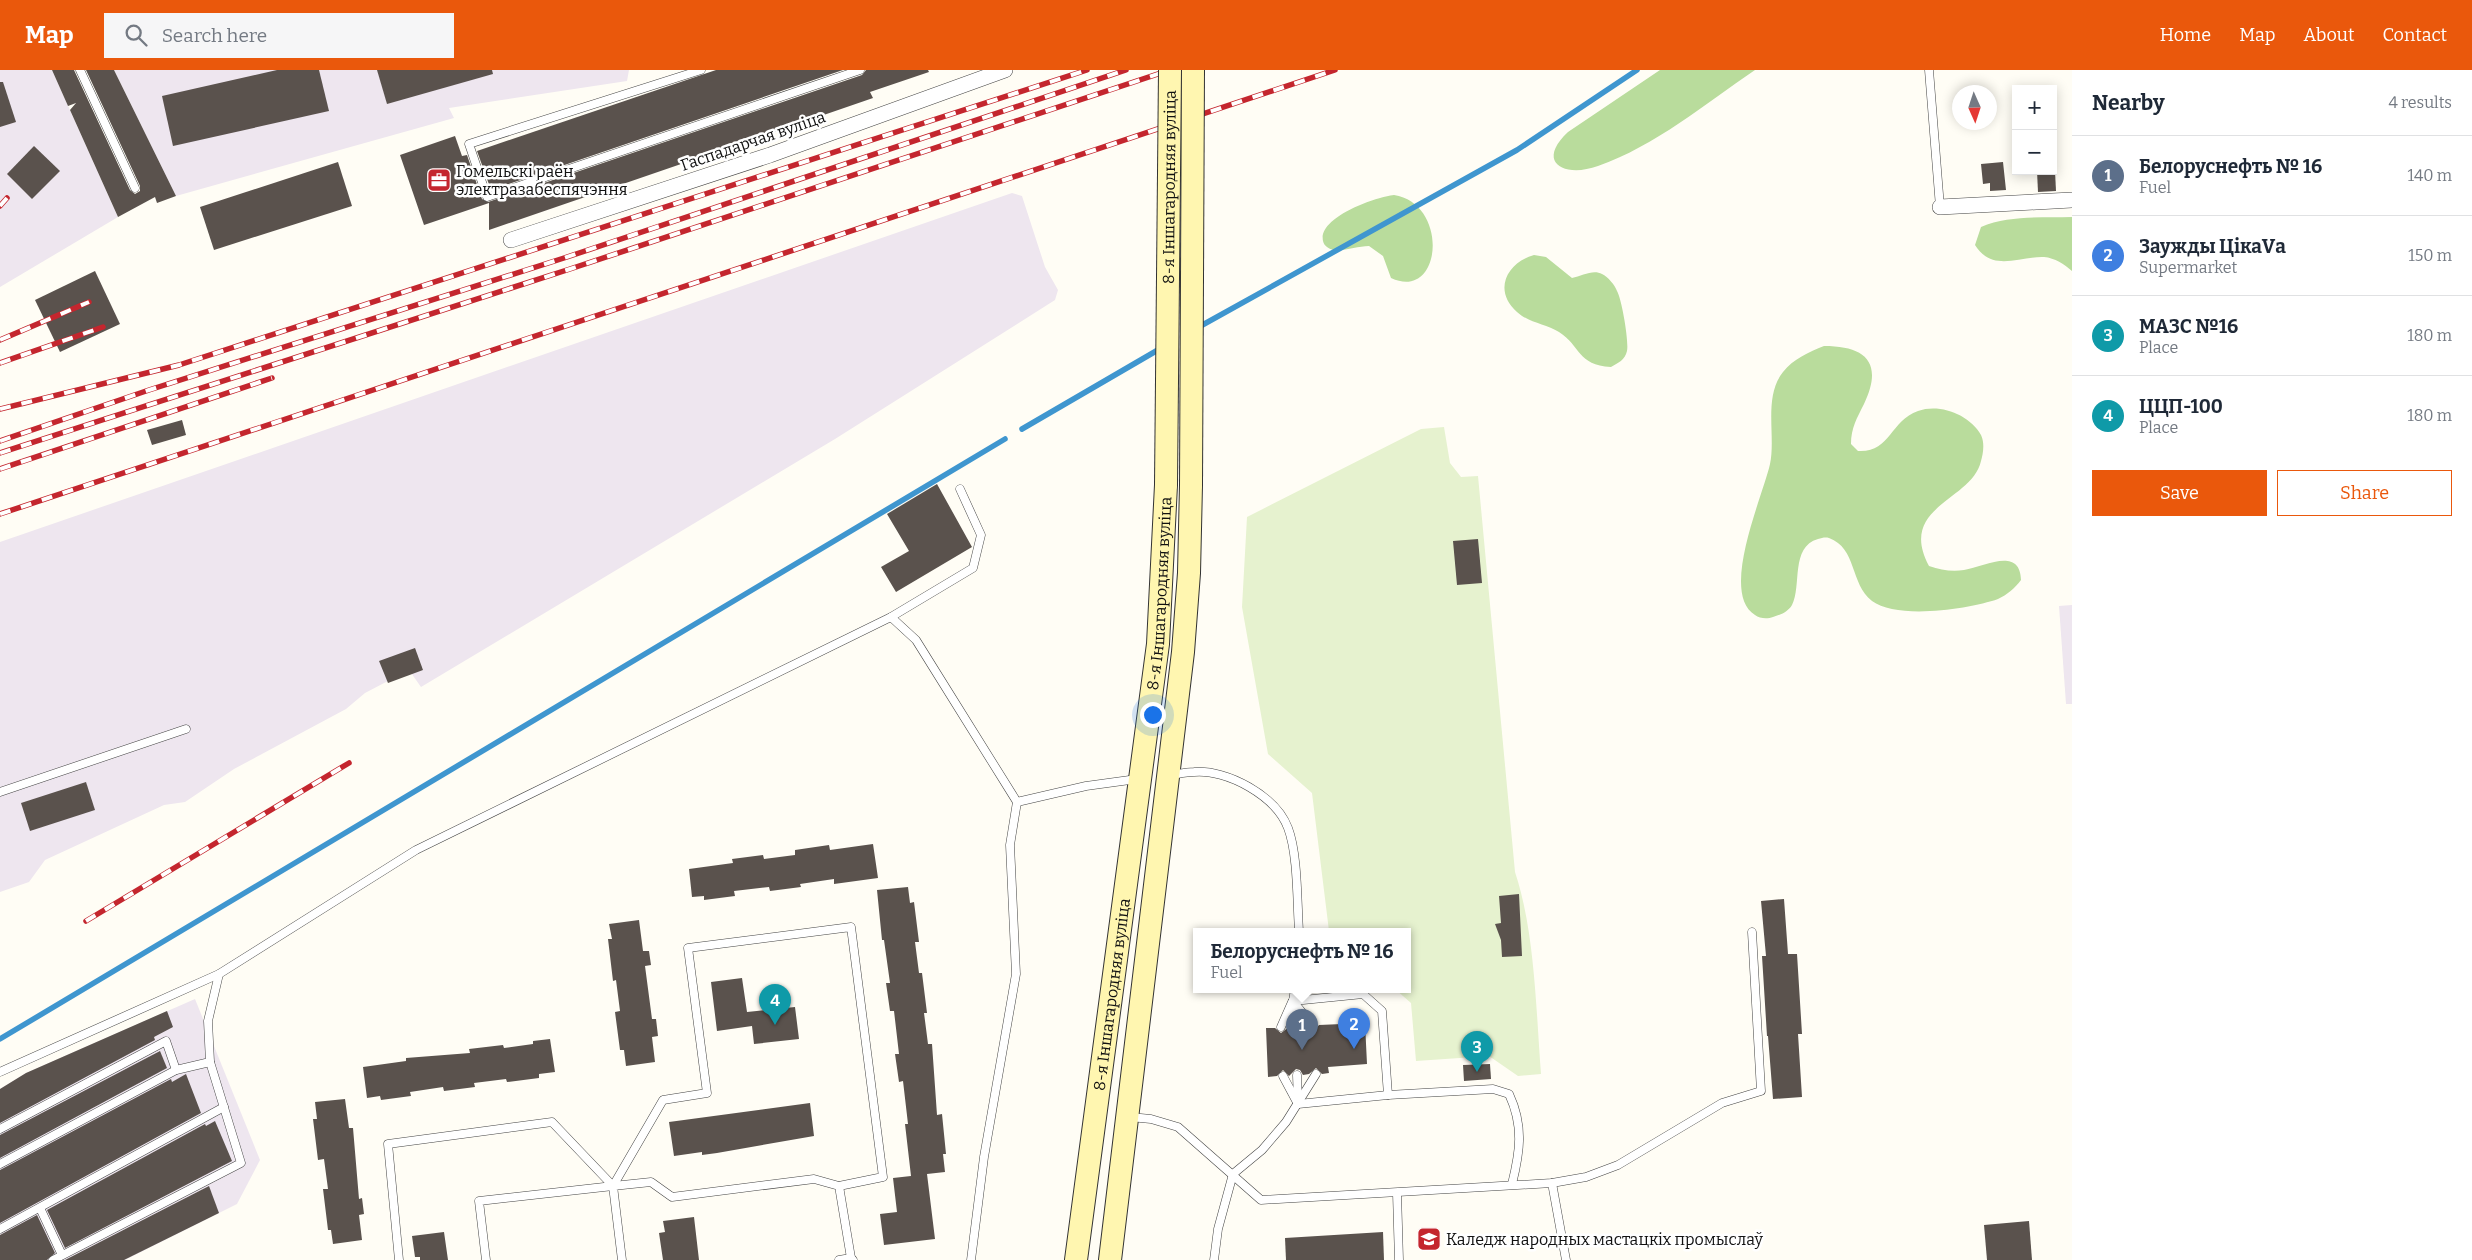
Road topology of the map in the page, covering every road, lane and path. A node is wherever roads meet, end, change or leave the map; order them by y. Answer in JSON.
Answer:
{"nodes":[{"id":1,"x":80,"y":70,"type":"edge"},
{"id":2,"x":701,"y":70,"type":"edge"},
{"id":3,"x":860,"y":70,"type":"edge"},
{"id":4,"x":1005,"y":70,"type":"edge"},
{"id":5,"x":1170,"y":70,"type":"edge"},
{"id":6,"x":1193,"y":70,"type":"edge"},
{"id":7,"x":1929,"y":70,"type":"edge"},
{"id":8,"x":134,"y":188,"type":"dead end"},
{"id":9,"x":2072,"y":200,"type":"edge"},
{"id":10,"x":1940,"y":207,"type":"joint"},
{"id":11,"x":511,"y":240,"type":"dead end"},
{"id":12,"x":960,"y":489,"type":"dead end"},
{"id":13,"x":891,"y":617,"type":"junction"},
{"id":14,"x":186,"y":729,"type":"dead end"},
{"id":15,"x":1169,"y":776,"type":"junction"},
{"id":16,"x":1141,"y":779,"type":"junction"},
{"id":17,"x":0,"y":792,"type":"edge"},
{"id":18,"x":1017,"y":802,"type":"junction"},
{"id":19,"x":1299,"y":928,"type":"edge"},
{"id":20,"x":1752,"y":932,"type":"dead end"},
{"id":21,"x":219,"y":974,"type":"junction"},
{"id":22,"x":1294,"y":993,"type":"edge"},
{"id":23,"x":1293,"y":1001,"type":"junction"},
{"id":24,"x":1295,"y":1026,"type":"dead end"},
{"id":25,"x":1313,"y":1026,"type":"dead end"},
{"id":26,"x":1281,"y":1027,"type":"dead end"},
{"id":27,"x":210,"y":1062,"type":"junction"},
{"id":28,"x":176,"y":1070,"type":"junction"},
{"id":29,"x":0,"y":1072,"type":"edge"},
{"id":30,"x":1316,"y":1074,"type":"dead end"},
{"id":31,"x":1297,"y":1075,"type":"dead end"},
{"id":32,"x":1283,"y":1076,"type":"dead end"},
{"id":33,"x":1388,"y":1095,"type":"junction"},
{"id":34,"x":1298,"y":1104,"type":"junction"},
{"id":35,"x":224,"y":1107,"type":"junction"},
{"id":36,"x":1097,"y":1114,"type":"junction"},
{"id":37,"x":1128,"y":1117,"type":"junction"},
{"id":38,"x":0,"y":1129,"type":"edge"},
{"id":39,"x":0,"y":1164,"type":"edge"},
{"id":40,"x":1233,"y":1174,"type":"junction"},
{"id":41,"x":1552,"y":1183,"type":"junction"},
{"id":42,"x":1512,"y":1184,"type":"junction"},
{"id":43,"x":613,"y":1186,"type":"junction"},
{"id":44,"x":839,"y":1186,"type":"junction"},
{"id":45,"x":1397,"y":1193,"type":"junction"},
{"id":46,"x":40,"y":1208,"type":"junction"},
{"id":47,"x":0,"y":1229,"type":"edge"},
{"id":48,"x":62,"y":1256,"type":"junction"},
{"id":49,"x":852,"y":1259,"type":"edge"},
{"id":50,"x":53,"y":1260,"type":"edge"},
{"id":51,"x":399,"y":1260,"type":"edge"},
{"id":52,"x":486,"y":1260,"type":"edge"},
{"id":53,"x":622,"y":1260,"type":"edge"},
{"id":54,"x":839,"y":1260,"type":"edge"},
{"id":55,"x":971,"y":1260,"type":"edge"},
{"id":56,"x":1076,"y":1260,"type":"edge"},
{"id":57,"x":1110,"y":1260,"type":"edge"},
{"id":58,"x":1214,"y":1260,"type":"edge"},
{"id":59,"x":1398,"y":1260,"type":"edge"},
{"id":60,"x":1566,"y":1260,"type":"edge"}],
"edges":[{"from":1,"to":8,"type":"lane"},
{"from":2,"to":3,"type":"lane"},
{"from":4,"to":11,"type":"street","name":"Гаспадарчая вуліца"},
{"from":5,"to":16,"type":"main road","name":"8-я Іншагародняя вуліца","bridge":true},
{"from":6,"to":15,"type":"main road","name":"8-я Іншагародняя вуліца","bridge":true},
{"from":7,"to":10,"type":"lane"},
{"from":9,"to":10,"type":"street"},
{"from":12,"to":13,"type":"lane"},
{"from":13,"to":18,"type":"lane"},
{"from":13,"to":21,"type":"lane"},
{"from":14,"to":17,"type":"lane"},
{"from":15,"to":16,"type":"main road"},
{"from":15,"to":19,"type":"lane"},
{"from":15,"to":37,"type":"main road","name":"8-я Іншагародняя вуліца"},
{"from":16,"to":18,"type":"lane"},
{"from":16,"to":36,"type":"main road","name":"8-я Іншагародняя вуліца"},
{"from":18,"to":55,"type":"lane"},
{"from":20,"to":41,"type":"lane"},
{"from":21,"to":27,"type":"lane"},
{"from":21,"to":29,"type":"lane"},
{"from":22,"to":23,"type":"lane"},
{"from":23,"to":24,"type":"lane"},
{"from":23,"to":25,"type":"lane"},
{"from":23,"to":26,"type":"lane"},
{"from":23,"to":33,"type":"lane"},
{"from":27,"to":28,"type":"lane"},
{"from":27,"to":35,"type":"lane"},
{"from":28,"to":38,"type":"lane"},
{"from":28,"to":39,"type":"lane"},
{"from":30,"to":34,"type":"lane"},
{"from":31,"to":34,"type":"lane"},
{"from":32,"to":34,"type":"lane"},
{"from":33,"to":34,"type":"lane"},
{"from":33,"to":42,"type":"lane"},
{"from":34,"to":40,"type":"lane"},
{"from":35,"to":46,"type":"lane"},
{"from":35,"to":48,"type":"lane"},
{"from":36,"to":37,"type":"main road"},
{"from":36,"to":56,"type":"main road","name":"8-я Іншагародняя вуліца"},
{"from":37,"to":40,"type":"lane"},
{"from":37,"to":57,"type":"main road","name":"8-я Іншагародняя вуліца"},
{"from":40,"to":45,"type":"lane"},
{"from":40,"to":58,"type":"lane"},
{"from":41,"to":42,"type":"lane"},
{"from":41,"to":60,"type":"lane"},
{"from":42,"to":45,"type":"lane"},
{"from":43,"to":44,"type":"lane"},
{"from":43,"to":44,"type":"lane"},
{"from":43,"to":51,"type":"lane"},
{"from":43,"to":52,"type":"lane"},
{"from":43,"to":53,"type":"lane"},
{"from":44,"to":49,"type":"lane"},
{"from":45,"to":59,"type":"lane"},
{"from":46,"to":47,"type":"lane"},
{"from":46,"to":48,"type":"lane"},
{"from":48,"to":50,"type":"lane"},
{"from":49,"to":54,"type":"lane"}]}
